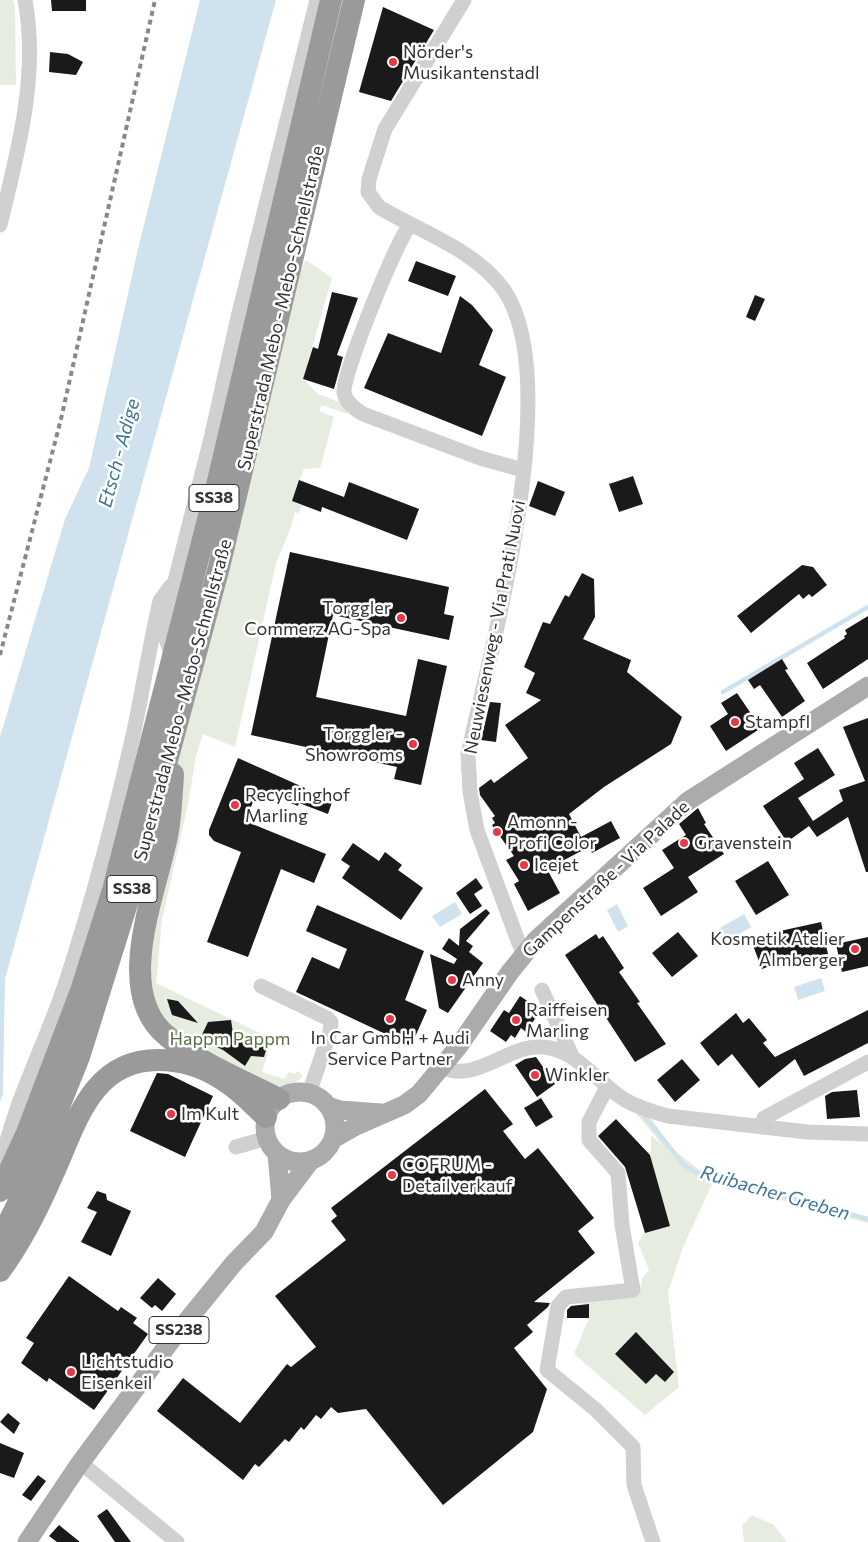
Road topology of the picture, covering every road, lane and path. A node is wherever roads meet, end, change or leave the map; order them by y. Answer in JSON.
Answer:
{"nodes":[{"id":1,"x":25,"y":0,"type":"edge"},
{"id":2,"x":317,"y":0,"type":"edge"},
{"id":3,"x":331,"y":0,"type":"edge"},
{"id":4,"x":354,"y":0,"type":"edge"},
{"id":5,"x":464,"y":0,"type":"edge"},
{"id":6,"x":0,"y":225,"type":"edge"},
{"id":7,"x":410,"y":225,"type":"junction"},
{"id":8,"x":523,"y":470,"type":"junction"},
{"id":9,"x":175,"y":581,"type":"junction"},
{"id":10,"x":172,"y":658,"type":"junction"},
{"id":11,"x":868,"y":686,"type":"edge"},
{"id":12,"x":177,"y":719,"type":"junction"},
{"id":13,"x":524,"y":954,"type":"junction"},
{"id":14,"x":261,"y":986,"type":"dead end"},
{"id":15,"x":542,"y":990,"type":"dead end"},
{"id":16,"x":573,"y":1058,"type":"junction"},
{"id":17,"x":868,"y":1062,"type":"edge"},
{"id":18,"x":442,"y":1066,"type":"junction"},
{"id":19,"x":607,"y":1087,"type":"junction"},
{"id":20,"x":309,"y":1094,"type":"junction"},
{"id":21,"x":328,"y":1106,"type":"junction"},
{"id":22,"x":382,"y":1113,"type":"junction"},
{"id":23,"x":272,"y":1127,"type":"junction"},
{"id":24,"x":763,"y":1127,"type":"junction"},
{"id":25,"x":868,"y":1134,"type":"edge"},
{"id":26,"x":333,"y":1139,"type":"junction"},
{"id":27,"x":236,"y":1147,"type":"dead end"},
{"id":28,"x":311,"y":1160,"type":"junction"},
{"id":29,"x":0,"y":1171,"type":"edge"},
{"id":30,"x":0,"y":1191,"type":"edge"},
{"id":31,"x":282,"y":1200,"type":"junction"},
{"id":32,"x":0,"y":1240,"type":"edge"},
{"id":33,"x":0,"y":1271,"type":"edge"},
{"id":34,"x":81,"y":1463,"type":"junction"},
{"id":35,"x":27,"y":1542,"type":"edge"},
{"id":36,"x":177,"y":1542,"type":"edge"},
{"id":37,"x":653,"y":1542,"type":"edge"}],
"edges":[{"from":1,"to":6,"type":"street"},
{"from":2,"to":9,"type":"street"},
{"from":3,"to":10,"type":"highway","name":"Superstrada Mebo - Mebo-Schnellstraße","number":"SS38"},
{"from":4,"to":12,"type":"highway","name":"Superstrada Mebo - Mebo-Schnellstraße","number":"SS38"},
{"from":5,"to":7,"type":"street","name":"Neuwiesenweg - Via Prati Nuovi"},
{"from":7,"to":8,"type":"street","name":"Neuwiesenweg - Via Prati Nuovi"},
{"from":7,"to":8,"type":"street"},
{"from":8,"to":13,"type":"street","name":"Neuwiesenweg - Via Prati Nuovi"},
{"from":9,"to":10,"type":"street"},
{"from":9,"to":29,"type":"street"},
{"from":10,"to":30,"type":"highway","name":"Superstrada Mebo - Mebo-Schnellstraße","number":"SS38"},
{"from":11,"to":13,"type":"main road","name":"Gampenstraße - Via Palade","number":"SS238"},
{"from":12,"to":23,"type":"highway"},
{"from":12,"to":32,"type":"highway","name":"Superstrada Mebo - Mebo-Schnellstraße","number":"SS38"},
{"from":13,"to":18,"type":"main road","name":"Gampenstraße - Via Palade","number":"SS238"},
{"from":14,"to":20,"type":"street"},
{"from":15,"to":16,"type":"street"},
{"from":16,"to":18,"type":"street"},
{"from":16,"to":19,"type":"street"},
{"from":17,"to":24,"type":"street"},
{"from":18,"to":22,"type":"main road","name":"Gampenstraße - Via Palade","number":"SS238"},
{"from":19,"to":24,"type":"street"},
{"from":19,"to":37,"type":"street"},
{"from":20,"to":21,"type":"main road","number":"SS238"},
{"from":20,"to":23,"type":"main road"},
{"from":21,"to":22,"type":"main road","name":"Gampenstraße - Via Palade","number":"SS238"},
{"from":21,"to":26,"type":"main road"},
{"from":22,"to":26,"type":"main road","name":"Gampenstraße - Via Palade","number":"SS238"},
{"from":23,"to":27,"type":"street"},
{"from":23,"to":28,"type":"main road"},
{"from":23,"to":31,"type":"main road"},
{"from":23,"to":33,"type":"highway"},
{"from":24,"to":25,"type":"street"},
{"from":26,"to":28,"type":"main road","number":"SS238"},
{"from":28,"to":31,"type":"main road","number":"SS238"},
{"from":31,"to":34,"type":"main road","number":"SS238"},
{"from":34,"to":35,"type":"main road","number":"SS238"},
{"from":34,"to":36,"type":"street"}]}
